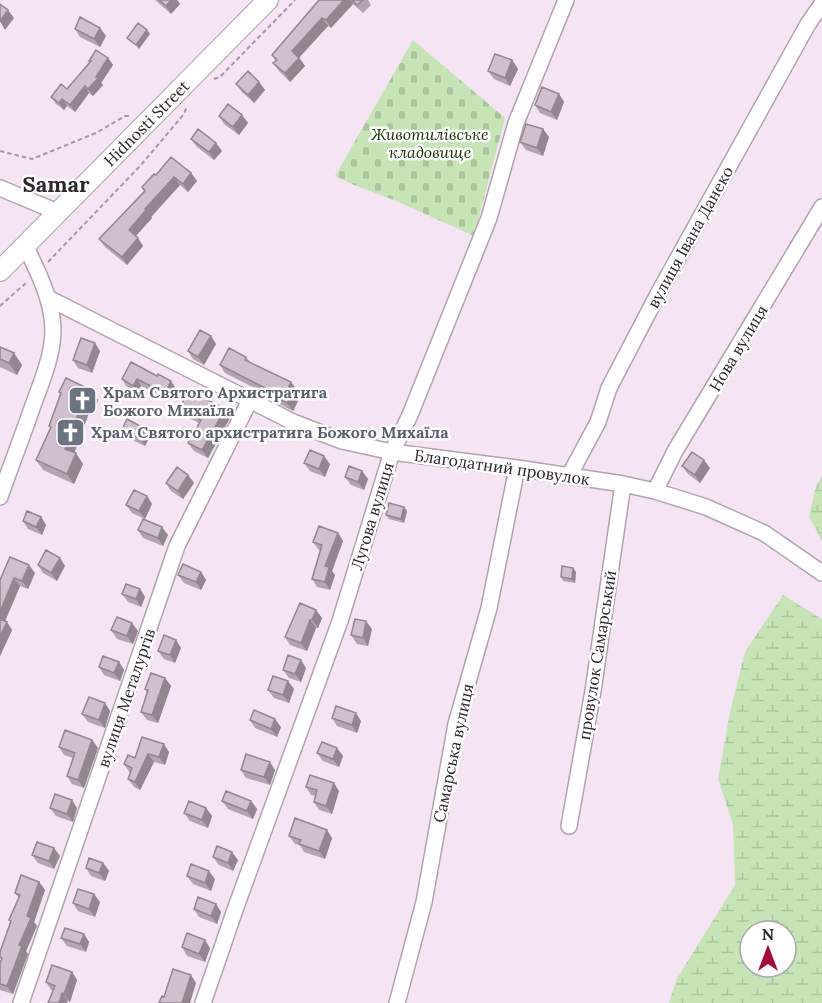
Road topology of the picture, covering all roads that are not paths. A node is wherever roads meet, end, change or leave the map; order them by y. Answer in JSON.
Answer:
{"nodes":[{"id":1,"x":268,"y":0,"type":"edge"},
{"id":2,"x":566,"y":0,"type":"edge"},
{"id":3,"x":822,"y":4,"type":"edge"},
{"id":4,"x":0,"y":188,"type":"edge"},
{"id":5,"x":822,"y":207,"type":"edge"},
{"id":6,"x":60,"y":213,"type":"junction"},
{"id":7,"x":25,"y":245,"type":"junction"},
{"id":8,"x":0,"y":271,"type":"edge"},
{"id":9,"x":48,"y":298,"type":"junction"},
{"id":10,"x":249,"y":400,"type":"junction"},
{"id":11,"x":392,"y":452,"type":"junction"},
{"id":12,"x":517,"y":468,"type":"junction"},
{"id":13,"x":569,"y":476,"type":"junction"},
{"id":14,"x":623,"y":484,"type":"junction"},
{"id":15,"x":655,"y":491,"type":"junction"},
{"id":16,"x":0,"y":497,"type":"edge"},
{"id":17,"x":822,"y":573,"type":"edge"},
{"id":18,"x":568,"y":826,"type":"dead end"},
{"id":19,"x":21,"y":1003,"type":"edge"},
{"id":20,"x":203,"y":1003,"type":"edge"},
{"id":21,"x":397,"y":1003,"type":"edge"}],
"edges":[{"from":1,"to":6,"type":"main road","name":"Hidnosti Street"},
{"from":2,"to":11,"type":"street","name":"Лугова вулиця"},
{"from":3,"to":13,"type":"street","name":"вулиця Івана Данеко"},
{"from":4,"to":6,"type":"street"},
{"from":5,"to":15,"type":"street","name":"Нова вулиця"},
{"from":6,"to":7,"type":"main road","name":"Hidnosti Street"},
{"from":7,"to":8,"type":"main road","name":"Hidnosti Street"},
{"from":7,"to":9,"type":"street"},
{"from":9,"to":10,"type":"street","name":"Благодатний провулок"},
{"from":9,"to":16,"type":"street"},
{"from":10,"to":11,"type":"street","name":"Благодатний провулок"},
{"from":10,"to":19,"type":"street","name":"вулиця Металургів"},
{"from":11,"to":12,"type":"street","name":"Благодатний провулок"},
{"from":11,"to":20,"type":"street","name":"Лугова вулиця"},
{"from":12,"to":13,"type":"street","name":"Благодатний провулок"},
{"from":12,"to":21,"type":"street","name":"Самарська вулиця"},
{"from":13,"to":14,"type":"street","name":"Благодатний провулок"},
{"from":14,"to":15,"type":"street","name":"Благодатний провулок"},
{"from":14,"to":18,"type":"street","name":"провулок Самарський"},
{"from":15,"to":17,"type":"street","name":"Благодатний провулок"}]}
